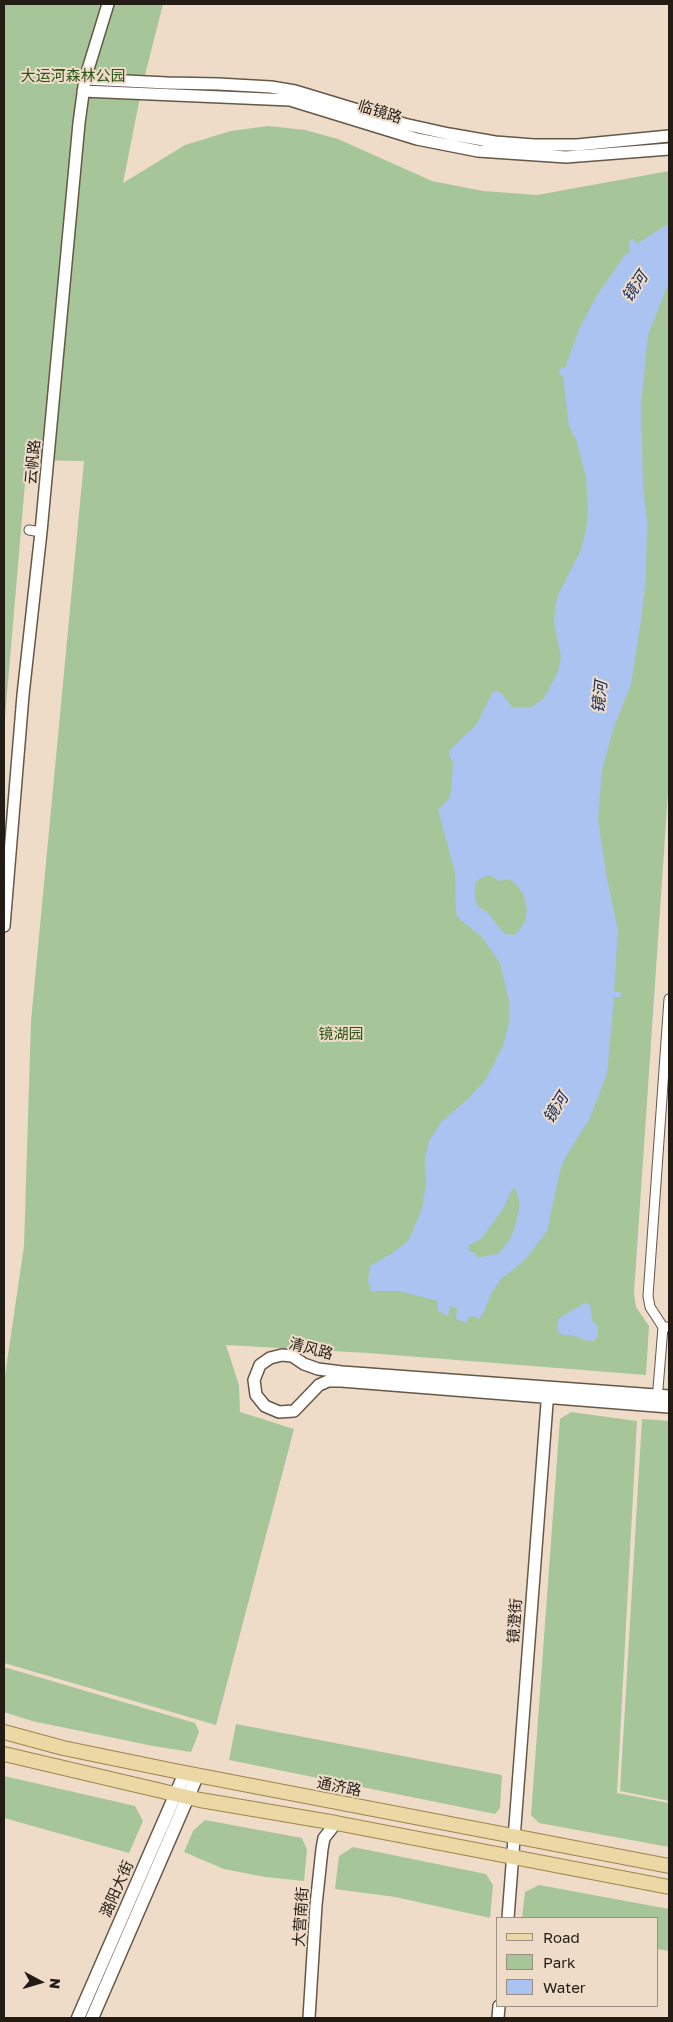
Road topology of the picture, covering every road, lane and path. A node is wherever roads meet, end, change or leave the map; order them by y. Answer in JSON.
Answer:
{"nodes":[{"id":1,"x":108,"y":4,"type":"edge"},
{"id":2,"x":85,"y":79,"type":"junction"},
{"id":3,"x":83,"y":91,"type":"junction"},
{"id":4,"x":669,"y":136,"type":"edge"},
{"id":5,"x":669,"y":150,"type":"edge"},
{"id":6,"x":29,"y":530,"type":"dead end"},
{"id":7,"x":41,"y":532,"type":"junction"},
{"id":8,"x":4,"y":926,"type":"edge"},
{"id":9,"x":669,"y":999,"type":"edge"},
{"id":10,"x":669,"y":1014,"type":"edge"},
{"id":11,"x":666,"y":1327,"type":"edge"},
{"id":12,"x":548,"y":1392,"type":"junction"},
{"id":13,"x":661,"y":1399,"type":"edge"},
{"id":14,"x":669,"y":1407,"type":"edge"},
{"id":15,"x":4,"y":1732,"type":"edge"},
{"id":16,"x":4,"y":1754,"type":"edge"},
{"id":17,"x":191,"y":1774,"type":"junction"},
{"id":18,"x":182,"y":1796,"type":"junction"},
{"id":19,"x":336,"y":1823,"type":"junction"},
{"id":20,"x":513,"y":1836,"type":"junction"},
{"id":21,"x":512,"y":1856,"type":"junction"},
{"id":22,"x":669,"y":1866,"type":"edge"},
{"id":23,"x":669,"y":1886,"type":"edge"},
{"id":24,"x":508,"y":1917,"type":"edge"},
{"id":25,"x":78,"y":2018,"type":"edge"},
{"id":26,"x":92,"y":2018,"type":"edge"},
{"id":27,"x":308,"y":2018,"type":"edge"}],
"edges":[{"from":1,"to":2,"type":"street","name":"云帆路"},
{"from":2,"to":3,"type":"street","name":"云帆路"},
{"from":2,"to":4,"type":"street","name":"临镜路"},
{"from":3,"to":5,"type":"street","name":"临镜路"},
{"from":3,"to":7,"type":"street","name":"云帆路"},
{"from":6,"to":7,"type":"street"},
{"from":7,"to":8,"type":"street","name":"云帆路"},
{"from":9,"to":10,"type":"street"},
{"from":10,"to":11,"type":"street"},
{"from":11,"to":13,"type":"street"},
{"from":12,"to":12,"type":"street","name":"清风路"},
{"from":12,"to":13,"type":"street","name":"清风路"},
{"from":12,"to":20,"type":"street","name":"镜澄街"},
{"from":13,"to":14,"type":"street","name":"清风路"},
{"from":15,"to":17,"type":"main road","name":"通济路"},
{"from":16,"to":18,"type":"main road"},
{"from":17,"to":18,"type":"main road","name":"潞阳大街"},
{"from":17,"to":20,"type":"main road","name":"通济路"},
{"from":18,"to":19,"type":"main road"},
{"from":18,"to":25,"type":"main road","name":"潞阳大街"},
{"from":18,"to":26,"type":"main road","name":"潞阳大街"},
{"from":19,"to":21,"type":"main road"},
{"from":19,"to":27,"type":"street","name":"大营南街"},
{"from":20,"to":21,"type":"street","name":"镜澄街"},
{"from":20,"to":22,"type":"main road","name":"通济路"},
{"from":21,"to":23,"type":"main road"},
{"from":21,"to":24,"type":"street","name":"镜澄街"}]}
